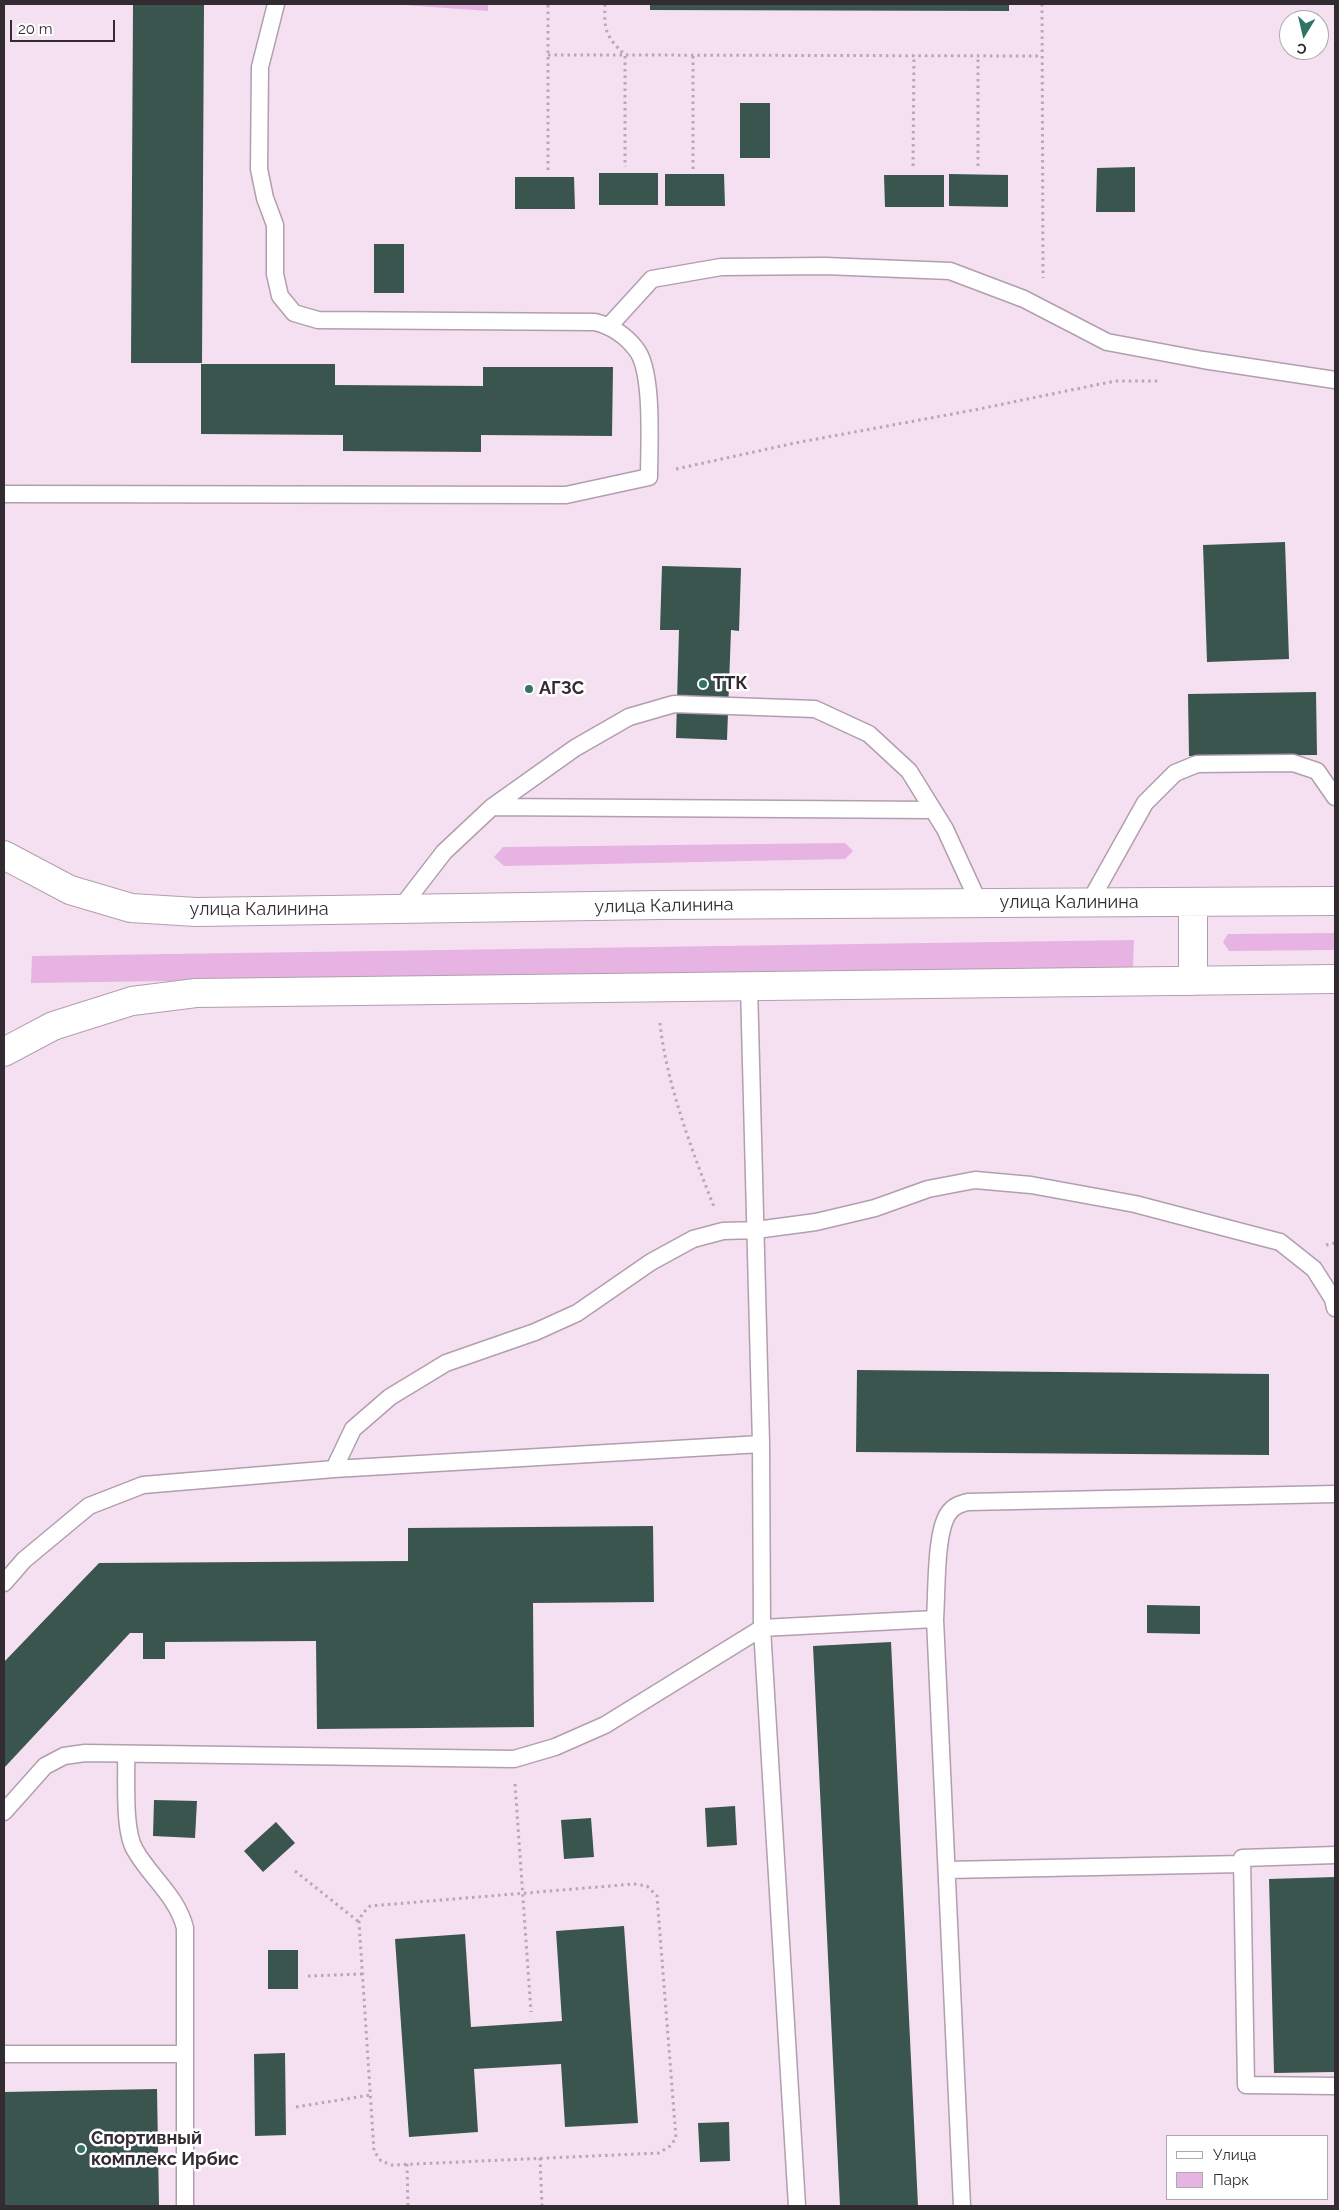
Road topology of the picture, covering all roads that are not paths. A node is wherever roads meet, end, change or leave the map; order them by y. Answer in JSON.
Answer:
{"nodes":[{"id":1,"x":276,"y":4,"type":"edge"},
{"id":2,"x":610,"y":325,"type":"junction"},
{"id":3,"x":1335,"y":380,"type":"edge"},
{"id":4,"x":4,"y":494,"type":"edge"},
{"id":5,"x":1335,"y":797,"type":"edge"},
{"id":6,"x":492,"y":808,"type":"junction"},
{"id":7,"x":933,"y":810,"type":"junction"},
{"id":8,"x":4,"y":855,"type":"edge"},
{"id":9,"x":1335,"y":900,"type":"edge"},
{"id":10,"x":1193,"y":902,"type":"junction"},
{"id":11,"x":980,"y":903,"type":"junction"},
{"id":12,"x":1089,"y":903,"type":"junction"},
{"id":13,"x":400,"y":909,"type":"junction"},
{"id":14,"x":1335,"y":979,"type":"edge"},
{"id":15,"x":1193,"y":981,"type":"junction"},
{"id":16,"x":749,"y":986,"type":"junction"},
{"id":17,"x":4,"y":1052,"type":"edge"},
{"id":18,"x":756,"y":1230,"type":"junction"},
{"id":19,"x":1335,"y":1308,"type":"edge"},
{"id":20,"x":760,"y":1444,"type":"junction"},
{"id":21,"x":334,"y":1469,"type":"junction"},
{"id":22,"x":1335,"y":1494,"type":"edge"},
{"id":23,"x":4,"y":1582,"type":"edge"},
{"id":24,"x":936,"y":1619,"type":"junction"},
{"id":25,"x":762,"y":1628,"type":"junction"},
{"id":26,"x":126,"y":1754,"type":"junction"},
{"id":27,"x":4,"y":1812,"type":"edge"},
{"id":28,"x":1335,"y":1855,"type":"edge"},
{"id":29,"x":1242,"y":1864,"type":"junction"},
{"id":30,"x":947,"y":1870,"type":"junction"},
{"id":31,"x":4,"y":2054,"type":"edge"},
{"id":32,"x":183,"y":2054,"type":"junction"},
{"id":33,"x":1335,"y":2086,"type":"edge"},
{"id":34,"x":185,"y":2206,"type":"edge"},
{"id":35,"x":797,"y":2206,"type":"edge"},
{"id":36,"x":962,"y":2206,"type":"edge"}],
"edges":[{"from":1,"to":2,"type":"lane"},
{"from":2,"to":3,"type":"lane"},
{"from":2,"to":4,"type":"lane"},
{"from":5,"to":12,"type":"lane"},
{"from":6,"to":7,"type":"lane"},
{"from":6,"to":7,"type":"lane"},
{"from":6,"to":13,"type":"lane"},
{"from":7,"to":11,"type":"lane"},
{"from":8,"to":13,"type":"main road","name":"улица Калинина"},
{"from":9,"to":10,"type":"main road","name":"улица Калинина"},
{"from":10,"to":12,"type":"main road","name":"улица Калинина"},
{"from":10,"to":15,"type":"main road"},
{"from":11,"to":12,"type":"main road","name":"улица Калинина"},
{"from":11,"to":13,"type":"main road","name":"улица Калинина"},
{"from":14,"to":15,"type":"main road"},
{"from":15,"to":16,"type":"main road"},
{"from":16,"to":17,"type":"main road"},
{"from":16,"to":18,"type":"lane"},
{"from":18,"to":19,"type":"lane"},
{"from":18,"to":20,"type":"lane"},
{"from":18,"to":21,"type":"lane"},
{"from":20,"to":21,"type":"lane"},
{"from":20,"to":25,"type":"lane"},
{"from":21,"to":23,"type":"lane"},
{"from":22,"to":24,"type":"lane"},
{"from":24,"to":25,"type":"lane"},
{"from":24,"to":30,"type":"lane"},
{"from":25,"to":26,"type":"lane"},
{"from":25,"to":35,"type":"lane"},
{"from":26,"to":27,"type":"lane"},
{"from":26,"to":32,"type":"lane"},
{"from":28,"to":29,"type":"lane"},
{"from":29,"to":30,"type":"lane"},
{"from":29,"to":33,"type":"lane"},
{"from":30,"to":36,"type":"lane"},
{"from":31,"to":32,"type":"lane"},
{"from":32,"to":34,"type":"lane"}]}
